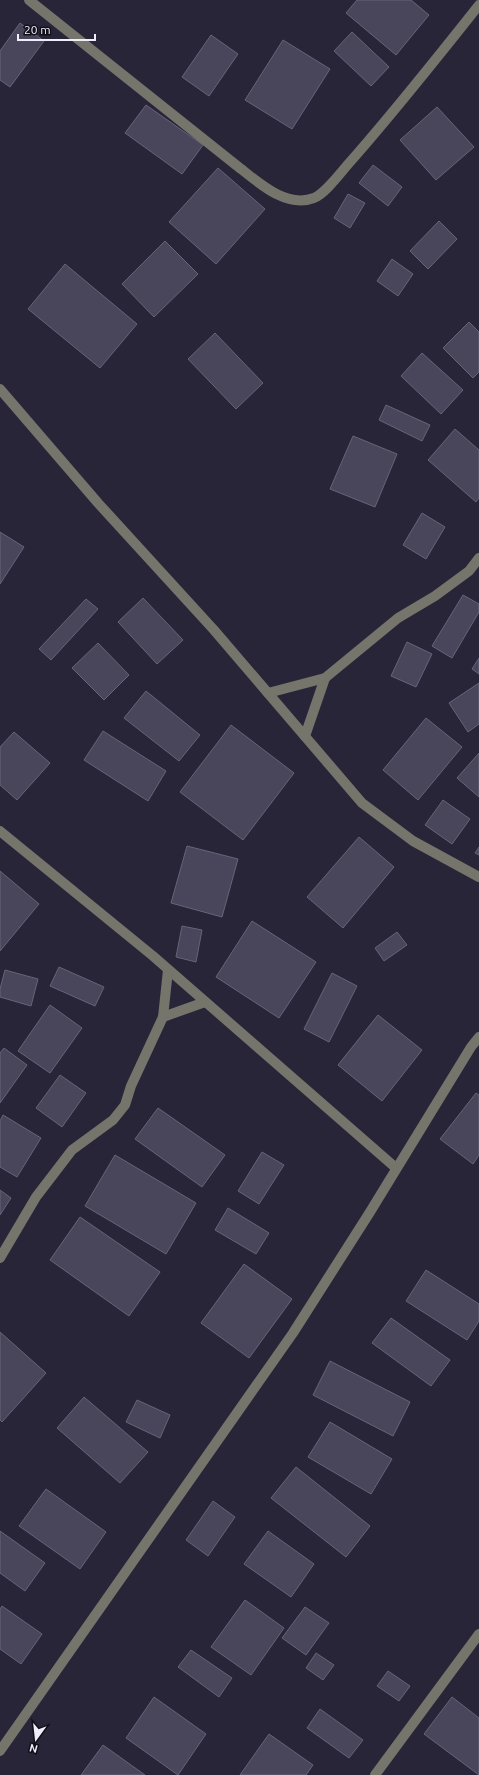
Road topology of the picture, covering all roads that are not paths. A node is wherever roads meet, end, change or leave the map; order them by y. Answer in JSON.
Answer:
{"nodes":[{"id":1,"x":29,"y":0,"type":"edge"},
{"id":2,"x":479,"y":5,"type":"edge"},
{"id":3,"x":0,"y":389,"type":"edge"},
{"id":4,"x":479,"y":558,"type":"edge"},
{"id":5,"x":326,"y":678,"type":"junction"},
{"id":6,"x":268,"y":693,"type":"junction"},
{"id":7,"x":305,"y":736,"type":"junction"},
{"id":8,"x":0,"y":831,"type":"edge"},
{"id":9,"x":479,"y":877,"type":"edge"},
{"id":10,"x":168,"y":970,"type":"junction"},
{"id":11,"x":206,"y":1002,"type":"junction"},
{"id":12,"x":163,"y":1017,"type":"junction"},
{"id":13,"x":479,"y":1037,"type":"edge"},
{"id":14,"x":475,"y":1049,"type":"edge"},
{"id":15,"x":396,"y":1168,"type":"junction"},
{"id":16,"x":0,"y":1258,"type":"edge"},
{"id":17,"x":479,"y":1634,"type":"edge"},
{"id":18,"x":0,"y":1752,"type":"edge"},
{"id":19,"x":375,"y":1775,"type":"edge"}],
"edges":[{"from":1,"to":2,"type":"street"},
{"from":3,"to":6,"type":"street"},
{"from":4,"to":5,"type":"street"},
{"from":5,"to":6,"type":"street"},
{"from":5,"to":7,"type":"street"},
{"from":6,"to":7,"type":"street"},
{"from":7,"to":9,"type":"street"},
{"from":8,"to":10,"type":"street"},
{"from":10,"to":11,"type":"street"},
{"from":10,"to":12,"type":"street"},
{"from":11,"to":12,"type":"street"},
{"from":11,"to":15,"type":"street"},
{"from":12,"to":16,"type":"street"},
{"from":13,"to":14,"type":"street"},
{"from":14,"to":15,"type":"street"},
{"from":15,"to":18,"type":"street"},
{"from":17,"to":19,"type":"street"}]}
